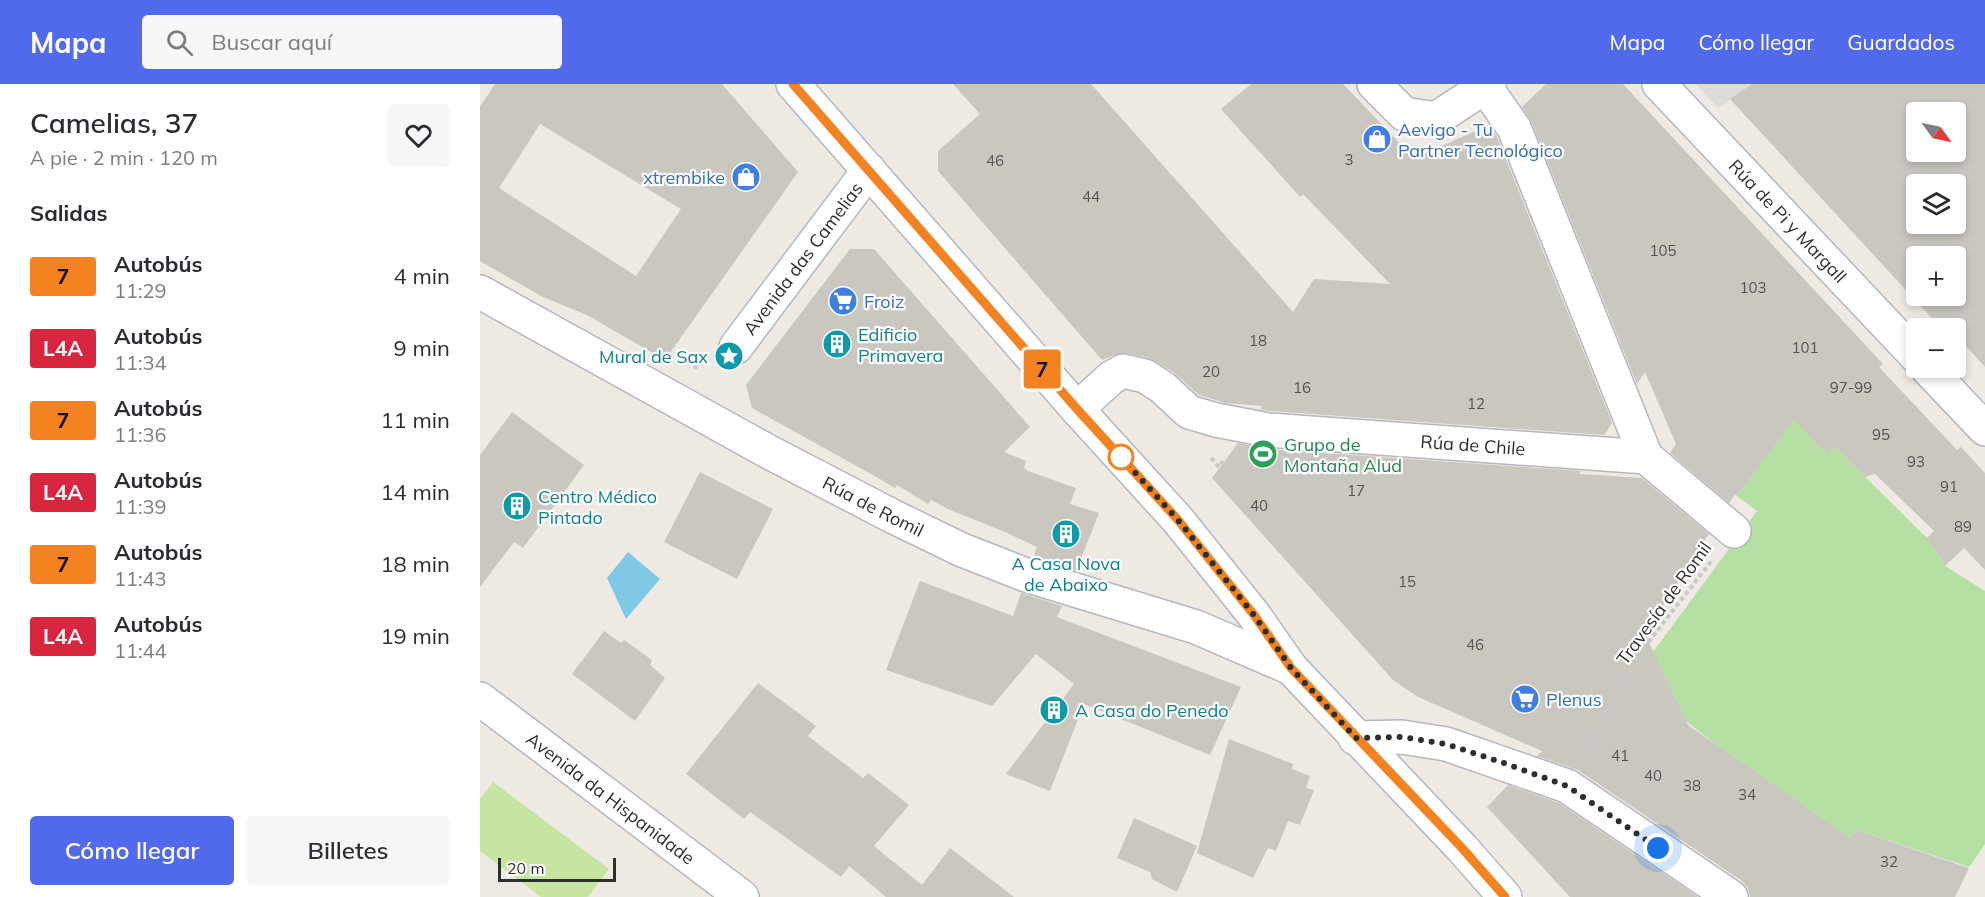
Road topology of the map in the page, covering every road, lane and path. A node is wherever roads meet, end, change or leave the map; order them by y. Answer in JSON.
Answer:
{"nodes":[{"id":1,"x":793,"y":84,"type":"edge"},
{"id":2,"x":1374,"y":84,"type":"edge"},
{"id":3,"x":1659,"y":84,"type":"edge"},
{"id":4,"x":1488,"y":86,"type":"edge"},
{"id":5,"x":869,"y":170,"type":"junction"},
{"id":6,"x":480,"y":292,"type":"edge"},
{"id":7,"x":1906,"y":345,"type":"edge"},
{"id":8,"x":736,"y":347,"type":"dead end"},
{"id":9,"x":1937,"y":378,"type":"edge"},
{"id":10,"x":1077,"y":409,"type":"junction"},
{"id":11,"x":1985,"y":429,"type":"edge"},
{"id":12,"x":1646,"y":457,"type":"junction"},
{"id":13,"x":1727,"y":540,"type":"joint"},
{"id":14,"x":1291,"y":668,"type":"junction"},
{"id":15,"x":480,"y":699,"type":"edge"},
{"id":16,"x":1356,"y":738,"type":"junction"},
{"id":17,"x":1584,"y":757,"type":"dead end"},
{"id":18,"x":742,"y":897,"type":"edge"},
{"id":19,"x":1505,"y":897,"type":"edge"},
{"id":20,"x":1731,"y":897,"type":"edge"}],
"edges":[{"from":1,"to":5,"type":"street","name":"Avenida das Camelias"},
{"from":2,"to":4,"type":"street"},
{"from":3,"to":7,"type":"street","name":"Rúa de Pi y Margall"},
{"from":4,"to":12,"type":"street"},
{"from":5,"to":8,"type":"street","name":"Avenida das Camelias"},
{"from":5,"to":10,"type":"street","name":"Avenida das Camelias"},
{"from":6,"to":14,"type":"street","name":"Rúa de Romil"},
{"from":9,"to":11,"type":"street"},
{"from":10,"to":12,"type":"street","name":"Rúa de Chile"},
{"from":10,"to":14,"type":"street","name":"Avenida das Camelias"},
{"from":12,"to":13,"type":"street"},
{"from":13,"to":17,"type":"path","name":"Travesía de Romil"},
{"from":14,"to":16,"type":"street","name":"Avenida das Camelias"},
{"from":15,"to":18,"type":"street","name":"Avenida da Hispanidade"},
{"from":16,"to":19,"type":"street","name":"Avenida das Camelias"},
{"from":16,"to":20,"type":"street"}]}
